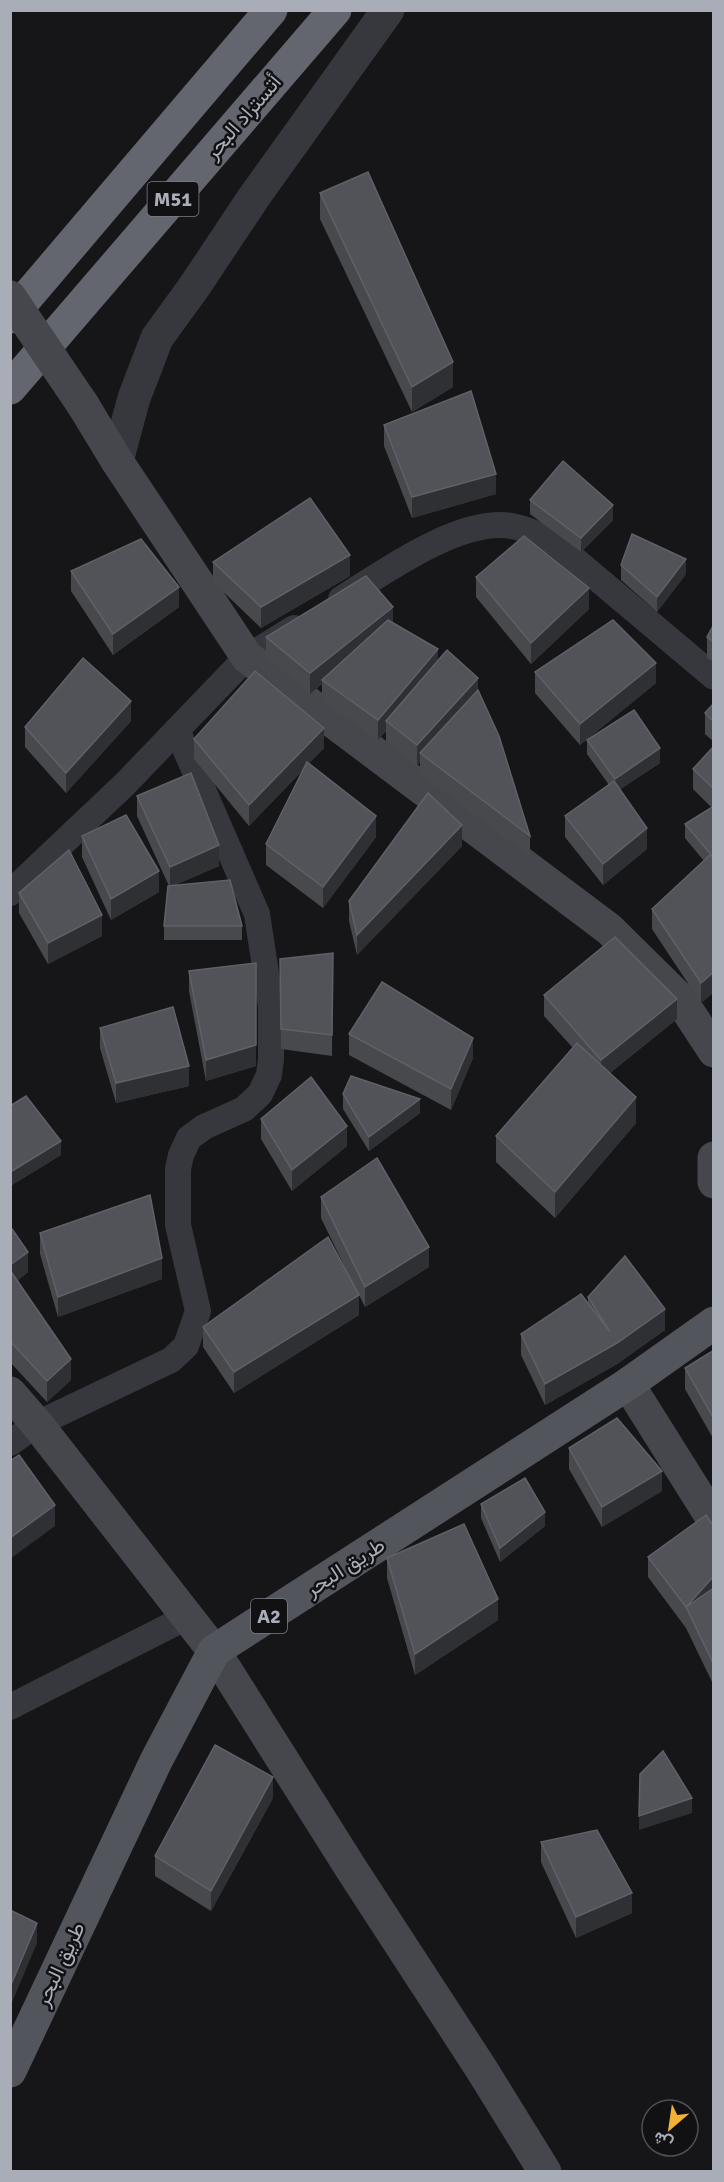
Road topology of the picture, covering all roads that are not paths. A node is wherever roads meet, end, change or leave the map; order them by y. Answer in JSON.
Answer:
{"nodes":[{"id":1,"x":271,"y":10,"type":"edge"},
{"id":2,"x":334,"y":10,"type":"edge"},
{"id":3,"x":388,"y":10,"type":"edge"},
{"id":4,"x":10,"y":297,"type":"edge"},
{"id":5,"x":10,"y":317,"type":"edge"},
{"id":6,"x":10,"y":388,"type":"edge"},
{"id":7,"x":117,"y":461,"type":"junction"},
{"id":8,"x":247,"y":657,"type":"junction"},
{"id":9,"x":714,"y":677,"type":"edge"},
{"id":10,"x":177,"y":730,"type":"junction"},
{"id":11,"x":10,"y":893,"type":"edge"},
{"id":12,"x":714,"y":1051,"type":"edge"},
{"id":13,"x":714,"y":1158,"type":"edge"},
{"id":14,"x":714,"y":1182,"type":"edge"},
{"id":15,"x":714,"y":1323,"type":"edge"},
{"id":16,"x":628,"y":1384,"type":"junction"},
{"id":17,"x":10,"y":1393,"type":"edge"},
{"id":18,"x":37,"y":1424,"type":"junction"},
{"id":19,"x":10,"y":1443,"type":"edge"},
{"id":20,"x":714,"y":1521,"type":"edge"},
{"id":21,"x":187,"y":1617,"type":"junction"},
{"id":22,"x":214,"y":1651,"type":"junction"},
{"id":23,"x":10,"y":1707,"type":"edge"},
{"id":24,"x":10,"y":2071,"type":"edge"},
{"id":25,"x":545,"y":2172,"type":"edge"}],
"edges":[{"from":1,"to":5,"type":"highway","number":"M51"},
{"from":2,"to":6,"type":"highway","name":"أتستراد البحر","number":"M51"},
{"from":3,"to":7,"type":"street"},
{"from":4,"to":7,"type":"main road","bridge":true},
{"from":7,"to":8,"type":"main road"},
{"from":8,"to":9,"type":"street"},
{"from":8,"to":10,"type":"street"},
{"from":8,"to":12,"type":"main road"},
{"from":10,"to":11,"type":"street"},
{"from":10,"to":18,"type":"street"},
{"from":13,"to":14,"type":"main road"},
{"from":15,"to":16,"type":"main road","name":"طريق البحر","number":"A2"},
{"from":16,"to":20,"type":"main road"},
{"from":16,"to":22,"type":"main road","name":"طريق البحر","number":"A2"},
{"from":17,"to":18,"type":"main road"},
{"from":18,"to":19,"type":"street"},
{"from":18,"to":21,"type":"main road"},
{"from":21,"to":22,"type":"main road"},
{"from":21,"to":23,"type":"street"},
{"from":22,"to":24,"type":"main road","name":"طريق البحر","number":"A2"},
{"from":22,"to":25,"type":"main road"}]}
